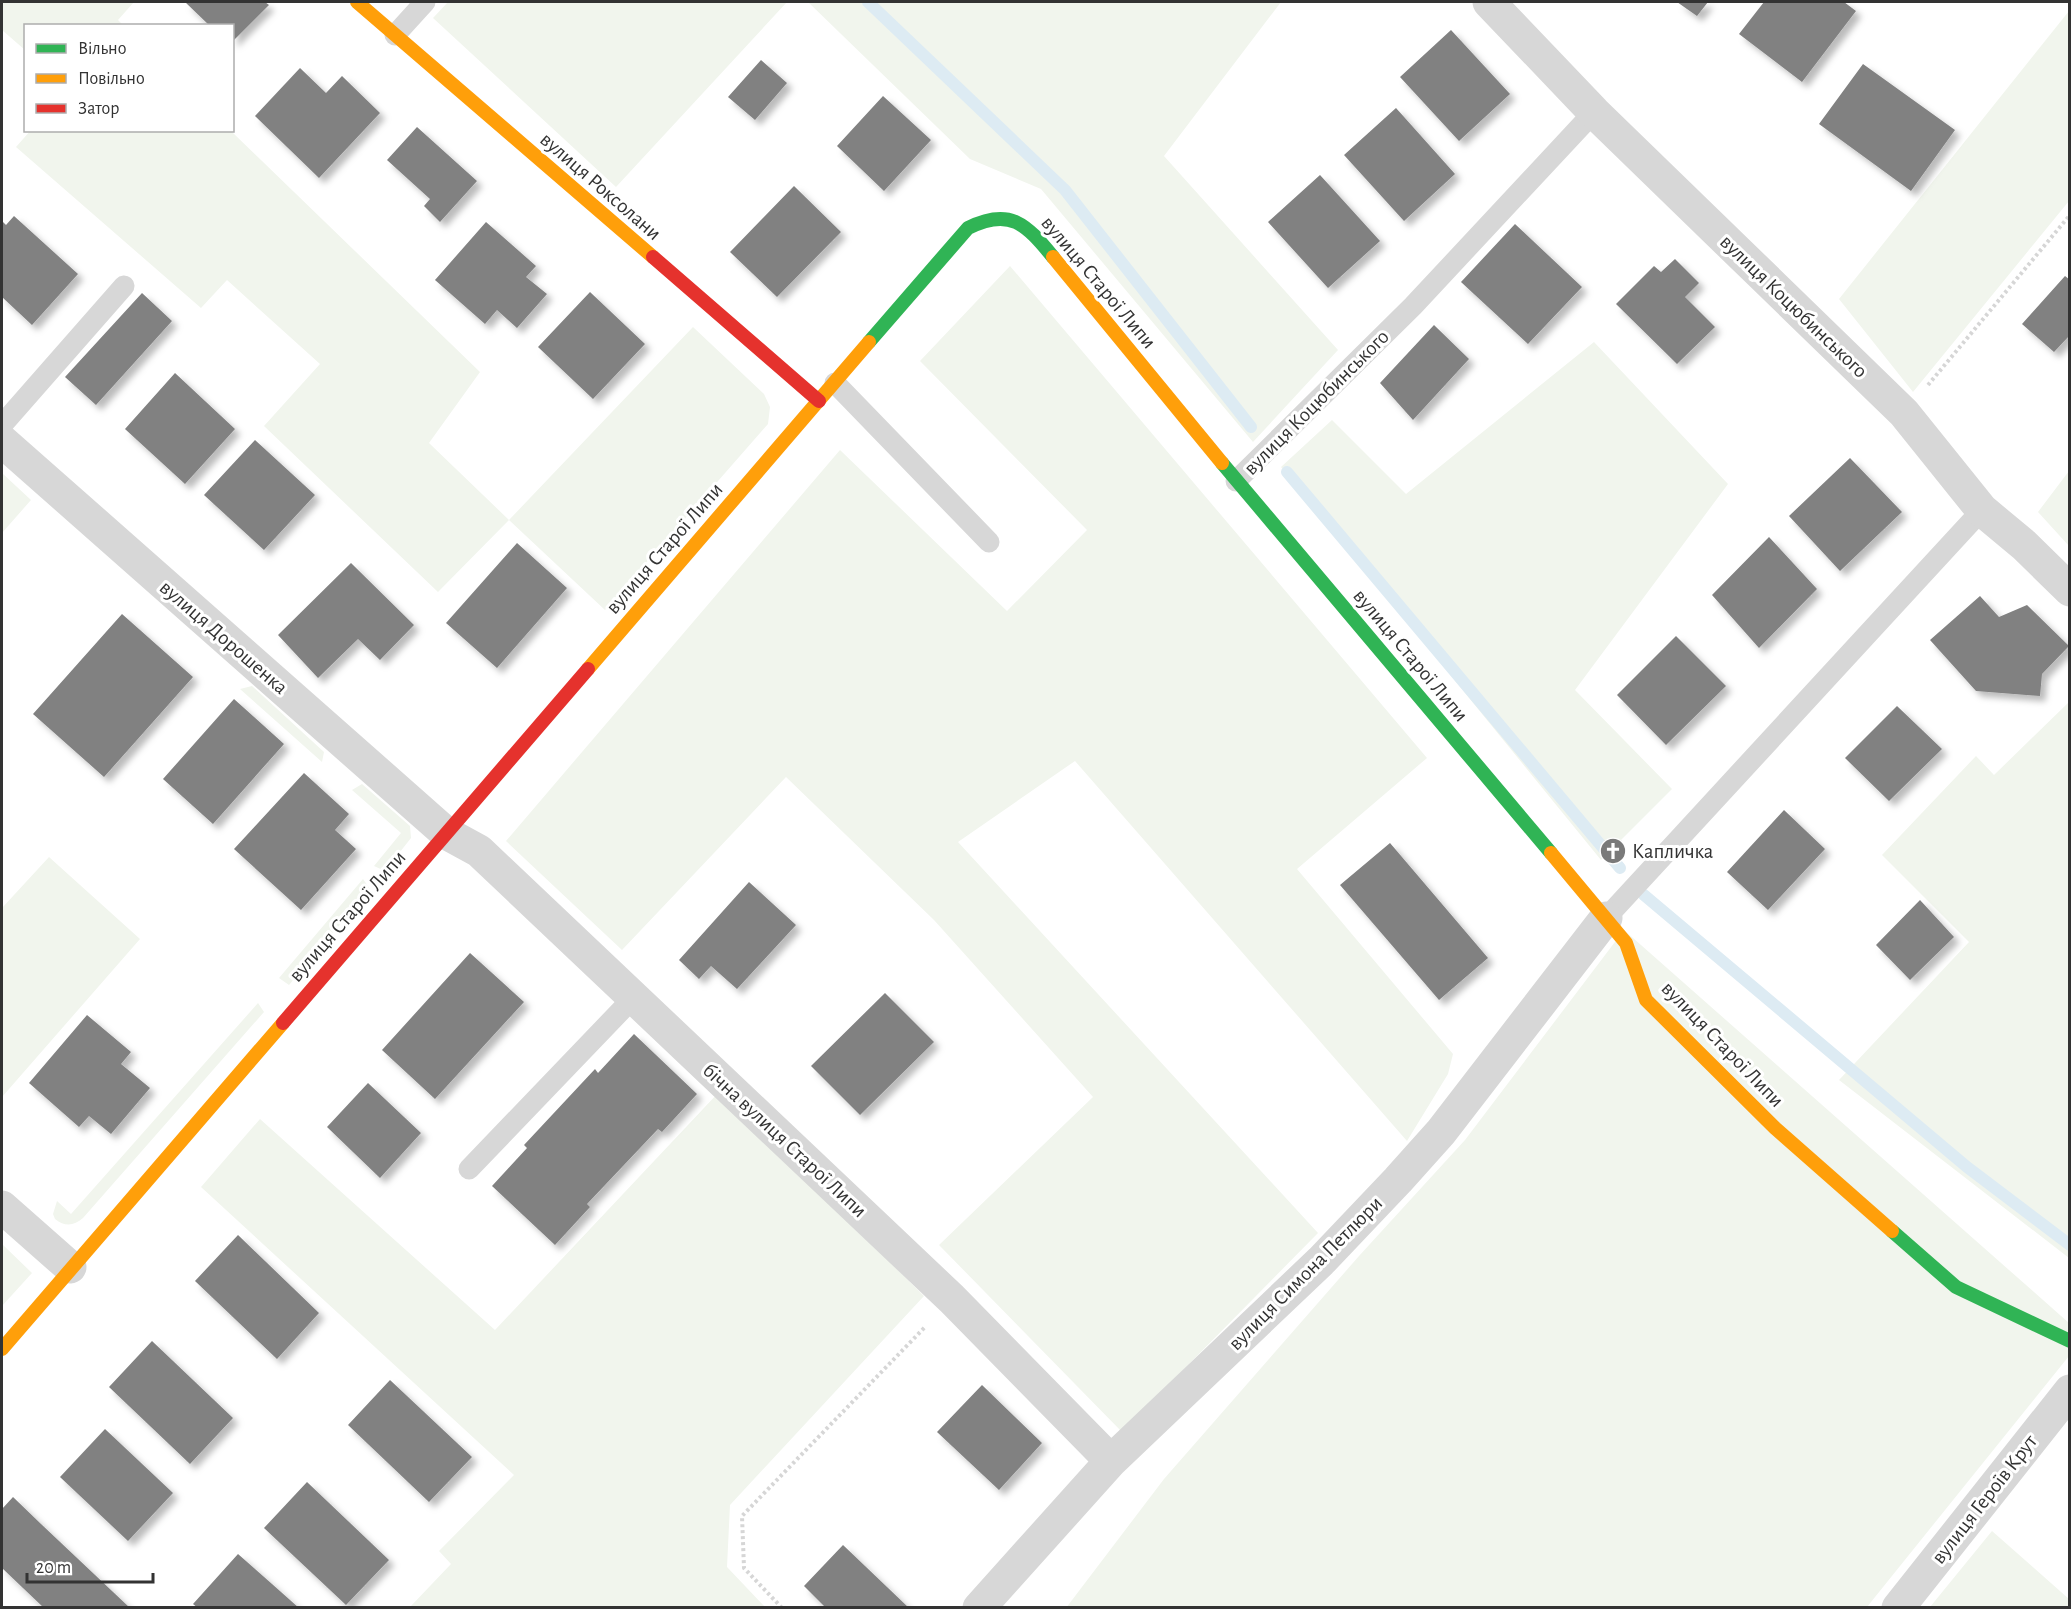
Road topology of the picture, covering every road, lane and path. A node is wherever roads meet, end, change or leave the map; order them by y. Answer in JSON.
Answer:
{"nodes":[{"id":1,"x":357,"y":2,"type":"edge"},
{"id":2,"x":425,"y":2,"type":"edge"},
{"id":3,"x":1489,"y":2,"type":"edge"},
{"id":4,"x":395,"y":36,"type":"junction"},
{"id":5,"x":1594,"y":112,"type":"junction"},
{"id":6,"x":2070,"y":215,"type":"edge"},
{"id":7,"x":123,"y":286,"type":"dead end"},
{"id":8,"x":835,"y":383,"type":"junction"},
{"id":9,"x":819,"y":401,"type":"junction"},
{"id":10,"x":1905,"y":412,"type":"junction"},
{"id":11,"x":2,"y":425,"type":"edge"},
{"id":12,"x":2,"y":441,"type":"edge"},
{"id":13,"x":1236,"y":481,"type":"junction"},
{"id":14,"x":1982,"y":510,"type":"junction"},
{"id":15,"x":989,"y":542,"type":"dead end"},
{"id":16,"x":2070,"y":590,"type":"edge"},
{"id":17,"x":447,"y":833,"type":"junction"},
{"id":18,"x":1606,"y":918,"type":"junction"},
{"id":19,"x":634,"y":997,"type":"junction"},
{"id":20,"x":470,"y":1169,"type":"dead end"},
{"id":21,"x":2,"y":1207,"type":"edge"},
{"id":22,"x":70,"y":1267,"type":"junction"},
{"id":23,"x":952,"y":1299,"type":"junction"},
{"id":24,"x":2070,"y":1341,"type":"edge"},
{"id":25,"x":2,"y":1349,"type":"edge"},
{"id":26,"x":2070,"y":1391,"type":"edge"},
{"id":27,"x":1111,"y":1461,"type":"junction"},
{"id":28,"x":782,"y":1608,"type":"edge"},
{"id":29,"x":979,"y":1608,"type":"edge"},
{"id":30,"x":1898,"y":1608,"type":"edge"}],
"edges":[{"from":1,"to":4,"type":"street","name":"вулиця Роксолани"},
{"from":2,"to":4,"type":"lane"},
{"from":3,"to":5,"type":"street","name":"вулиця Коцюбинського"},
{"from":4,"to":9,"type":"street","name":"вулиця Роксолани"},
{"from":5,"to":10,"type":"street","name":"вулиця Коцюбинського"},
{"from":5,"to":13,"type":"lane","name":"вулиця Коцюбинського"},
{"from":6,"to":10,"type":"path"},
{"from":7,"to":11,"type":"lane"},
{"from":8,"to":9,"type":"street","name":"вулиця Старої Липи"},
{"from":8,"to":13,"type":"street","name":"вулиця Старої Липи"},
{"from":8,"to":15,"type":"lane"},
{"from":9,"to":17,"type":"street","name":"вулиця Старої Липи"},
{"from":10,"to":14,"type":"street","name":"вулиця Коцюбинського"},
{"from":12,"to":17,"type":"street","name":"вулиця Дорошенка"},
{"from":13,"to":18,"type":"street","name":"вулиця Старої Липи"},
{"from":14,"to":16,"type":"street","name":"вулиця Коцюбинського"},
{"from":14,"to":18,"type":"lane"},
{"from":17,"to":19,"type":"street","name":"бічна вулиця Старої Липи"},
{"from":17,"to":22,"type":"street","name":"вулиця Старої Липи"},
{"from":18,"to":24,"type":"street","name":"вулиця Старої Липи"},
{"from":18,"to":27,"type":"street","name":"вулиця Симона Петлюри"},
{"from":19,"to":20,"type":"lane"},
{"from":19,"to":23,"type":"street","name":"бічна вулиця Старої Липи"},
{"from":21,"to":22,"type":"street"},
{"from":22,"to":25,"type":"street","name":"вулиця Старої Липи"},
{"from":23,"to":27,"type":"street","name":"бічна вулиця Старої Липи"},
{"from":23,"to":28,"type":"path"},
{"from":26,"to":30,"type":"street","name":"вулиця Героїв Крут"},
{"from":27,"to":29,"type":"street","name":"вулиця Симона Петлюри"}]}
